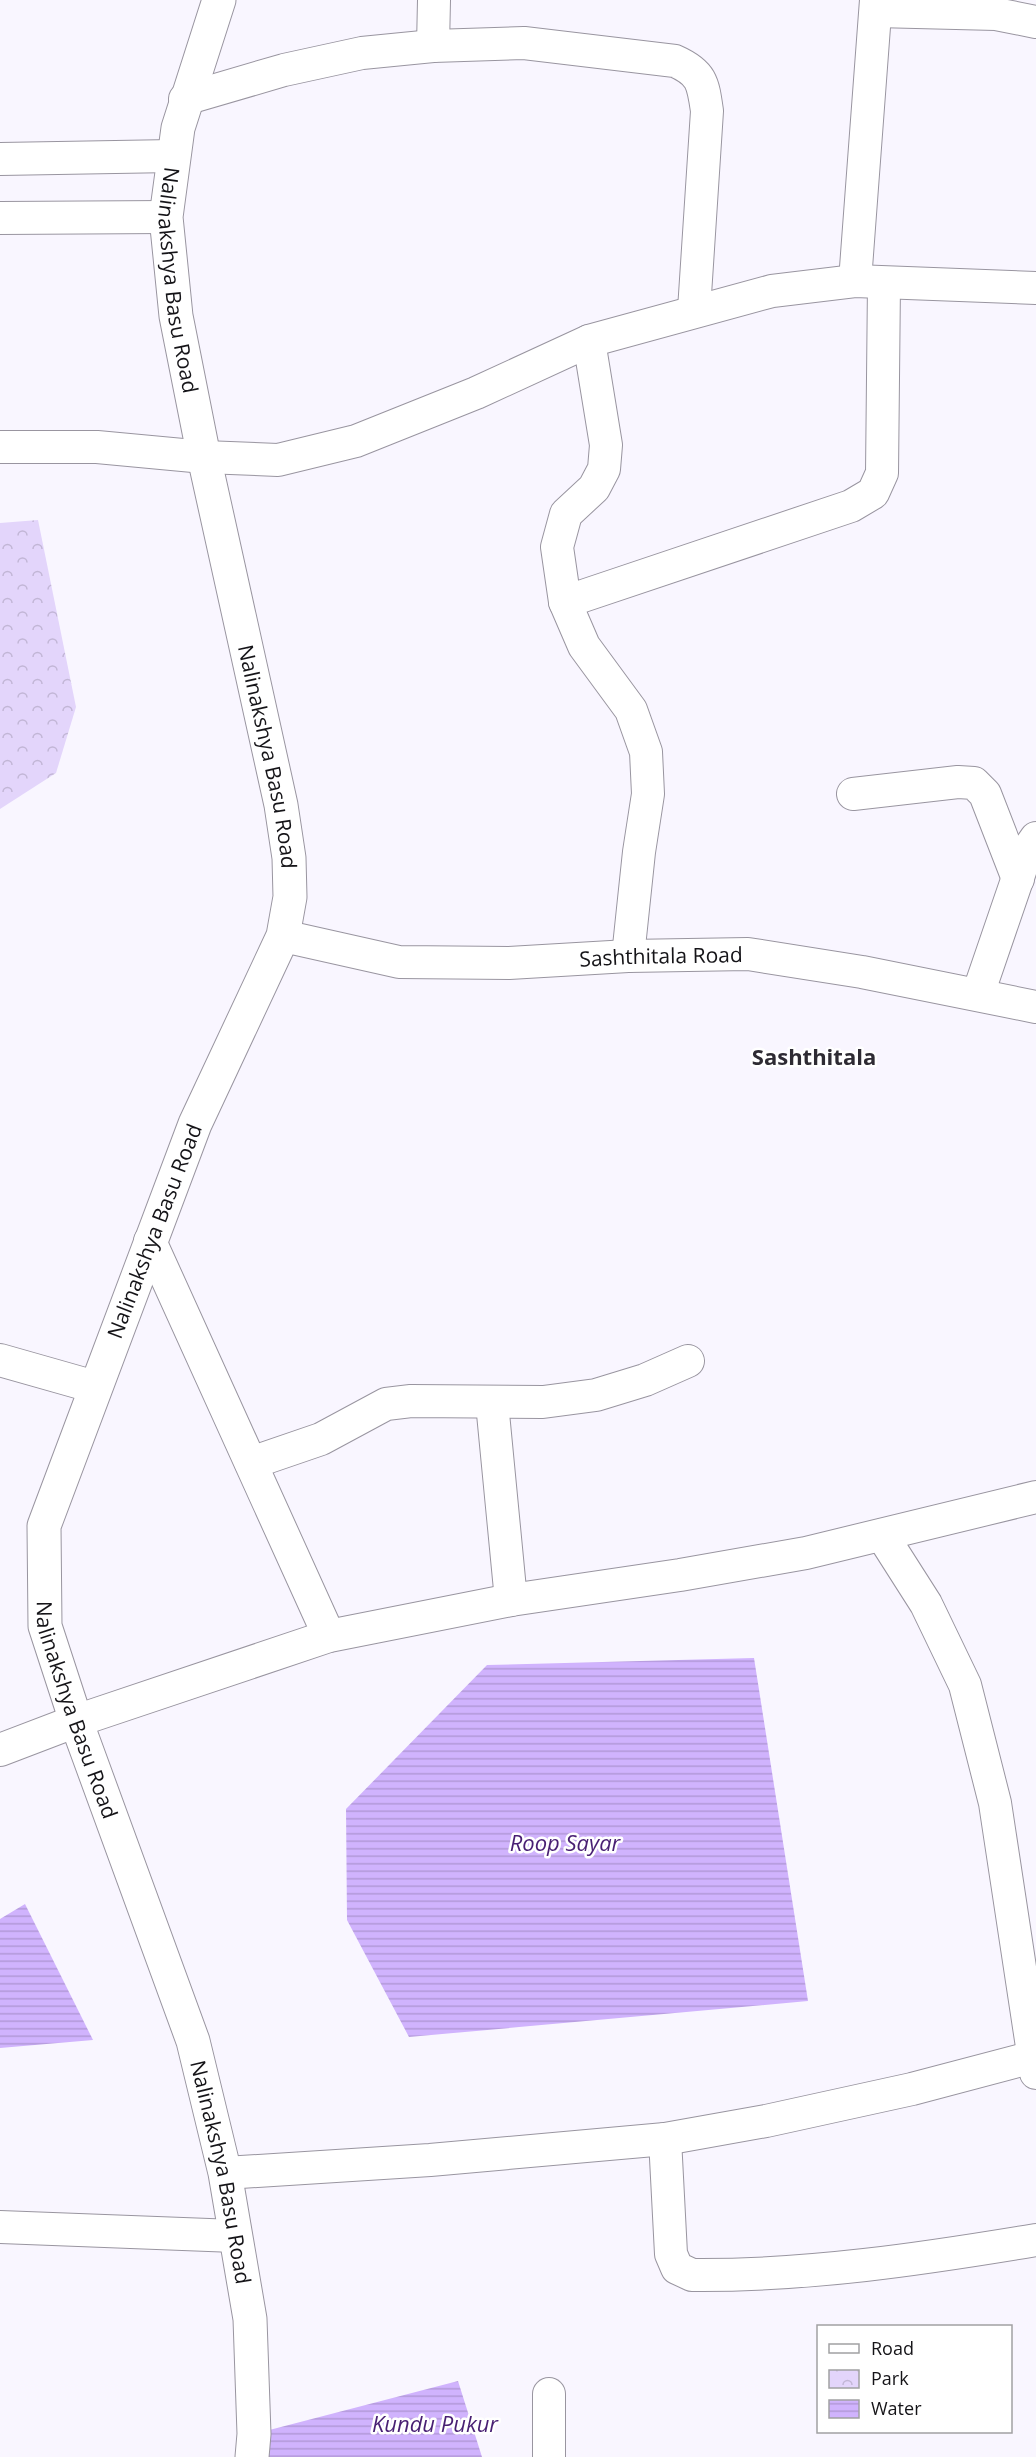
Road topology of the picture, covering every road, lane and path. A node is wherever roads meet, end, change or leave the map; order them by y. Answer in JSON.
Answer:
{"nodes":[{"id":1,"x":219,"y":0,"type":"edge"},
{"id":2,"x":434,"y":0,"type":"edge"},
{"id":3,"x":876,"y":6,"type":"edge"},
{"id":4,"x":1036,"y":22,"type":"edge"},
{"id":5,"x":433,"y":46,"type":"junction"},
{"id":6,"x":185,"y":99,"type":"junction"},
{"id":7,"x":173,"y":156,"type":"junction"},
{"id":8,"x":0,"y":159,"type":"edge"},
{"id":9,"x":166,"y":217,"type":"junction"},
{"id":10,"x":0,"y":218,"type":"edge"},
{"id":11,"x":869,"y":282,"type":"junction"},
{"id":12,"x":1036,"y":288,"type":"edge"},
{"id":13,"x":694,"y":310,"type":"junction"},
{"id":14,"x":589,"y":341,"type":"junction"},
{"id":15,"x":0,"y":447,"type":"edge"},
{"id":16,"x":204,"y":457,"type":"junction"},
{"id":17,"x":565,"y":602,"type":"junction"},
{"id":18,"x":853,"y":794,"type":"dead end"},
{"id":19,"x":1036,"y":838,"type":"edge"},
{"id":20,"x":1018,"y":879,"type":"junction"},
{"id":21,"x":283,"y":936,"type":"junction"},
{"id":22,"x":628,"y":956,"type":"junction"},
{"id":23,"x":978,"y":994,"type":"junction"},
{"id":24,"x":1036,"y":1006,"type":"edge"},
{"id":25,"x":150,"y":1241,"type":"junction"},
{"id":26,"x":0,"y":1360,"type":"edge"},
{"id":27,"x":688,"y":1361,"type":"dead end"},
{"id":28,"x":95,"y":1387,"type":"junction"},
{"id":29,"x":492,"y":1403,"type":"junction"},
{"id":30,"x":251,"y":1463,"type":"junction"},
{"id":31,"x":1036,"y":1497,"type":"edge"},
{"id":32,"x":882,"y":1535,"type":"junction"},
{"id":33,"x":511,"y":1600,"type":"junction"},
{"id":34,"x":329,"y":1635,"type":"junction"},
{"id":35,"x":76,"y":1721,"type":"junction"},
{"id":36,"x":0,"y":1750,"type":"edge"},
{"id":37,"x":1035,"y":2065,"type":"edge"},
{"id":38,"x":665,"y":2139,"type":"junction"},
{"id":39,"x":225,"y":2173,"type":"junction"},
{"id":40,"x":0,"y":2227,"type":"edge"},
{"id":41,"x":235,"y":2236,"type":"junction"},
{"id":42,"x":1036,"y":2240,"type":"edge"},
{"id":43,"x":549,"y":2394,"type":"dead end"},
{"id":44,"x":252,"y":2457,"type":"edge"},
{"id":45,"x":549,"y":2457,"type":"edge"}],
"edges":[{"from":1,"to":6,"type":"street","name":"Nalinakshya Basu Road"},
{"from":2,"to":5,"type":"street"},
{"from":3,"to":4,"type":"street"},
{"from":3,"to":11,"type":"street"},
{"from":5,"to":6,"type":"street"},
{"from":5,"to":13,"type":"street"},
{"from":6,"to":7,"type":"street","name":"Nalinakshya Basu Road"},
{"from":7,"to":8,"type":"street"},
{"from":7,"to":9,"type":"street","name":"Nalinakshya Basu Road"},
{"from":9,"to":10,"type":"street"},
{"from":9,"to":16,"type":"street","name":"Nalinakshya Basu Road"},
{"from":11,"to":12,"type":"street"},
{"from":11,"to":13,"type":"street"},
{"from":11,"to":17,"type":"street"},
{"from":13,"to":14,"type":"street"},
{"from":14,"to":16,"type":"street"},
{"from":14,"to":17,"type":"street"},
{"from":15,"to":16,"type":"street"},
{"from":16,"to":21,"type":"street","name":"Nalinakshya Basu Road"},
{"from":17,"to":22,"type":"street"},
{"from":18,"to":20,"type":"street"},
{"from":19,"to":20,"type":"street"},
{"from":20,"to":23,"type":"street"},
{"from":21,"to":22,"type":"street","name":"Sashthitala Road"},
{"from":21,"to":25,"type":"street","name":"Nalinakshya Basu Road"},
{"from":22,"to":23,"type":"street","name":"Sashthitala Road"},
{"from":23,"to":24,"type":"street","name":"Sashthitala Road"},
{"from":25,"to":28,"type":"street","name":"Nalinakshya Basu Road"},
{"from":25,"to":30,"type":"street"},
{"from":26,"to":28,"type":"street"},
{"from":27,"to":29,"type":"street"},
{"from":28,"to":35,"type":"street","name":"Nalinakshya Basu Road"},
{"from":29,"to":30,"type":"street"},
{"from":29,"to":33,"type":"street"},
{"from":30,"to":34,"type":"street"},
{"from":31,"to":32,"type":"street"},
{"from":32,"to":33,"type":"street"},
{"from":32,"to":37,"type":"street"},
{"from":33,"to":34,"type":"street"},
{"from":34,"to":35,"type":"street"},
{"from":35,"to":36,"type":"street"},
{"from":35,"to":39,"type":"street","name":"Nalinakshya Basu Road"},
{"from":37,"to":38,"type":"street"},
{"from":38,"to":39,"type":"street"},
{"from":38,"to":42,"type":"street"},
{"from":39,"to":41,"type":"street","name":"Nalinakshya Basu Road"},
{"from":40,"to":41,"type":"street"},
{"from":41,"to":44,"type":"street","name":"Nalinakshya Basu Road"},
{"from":43,"to":45,"type":"street"}]}
